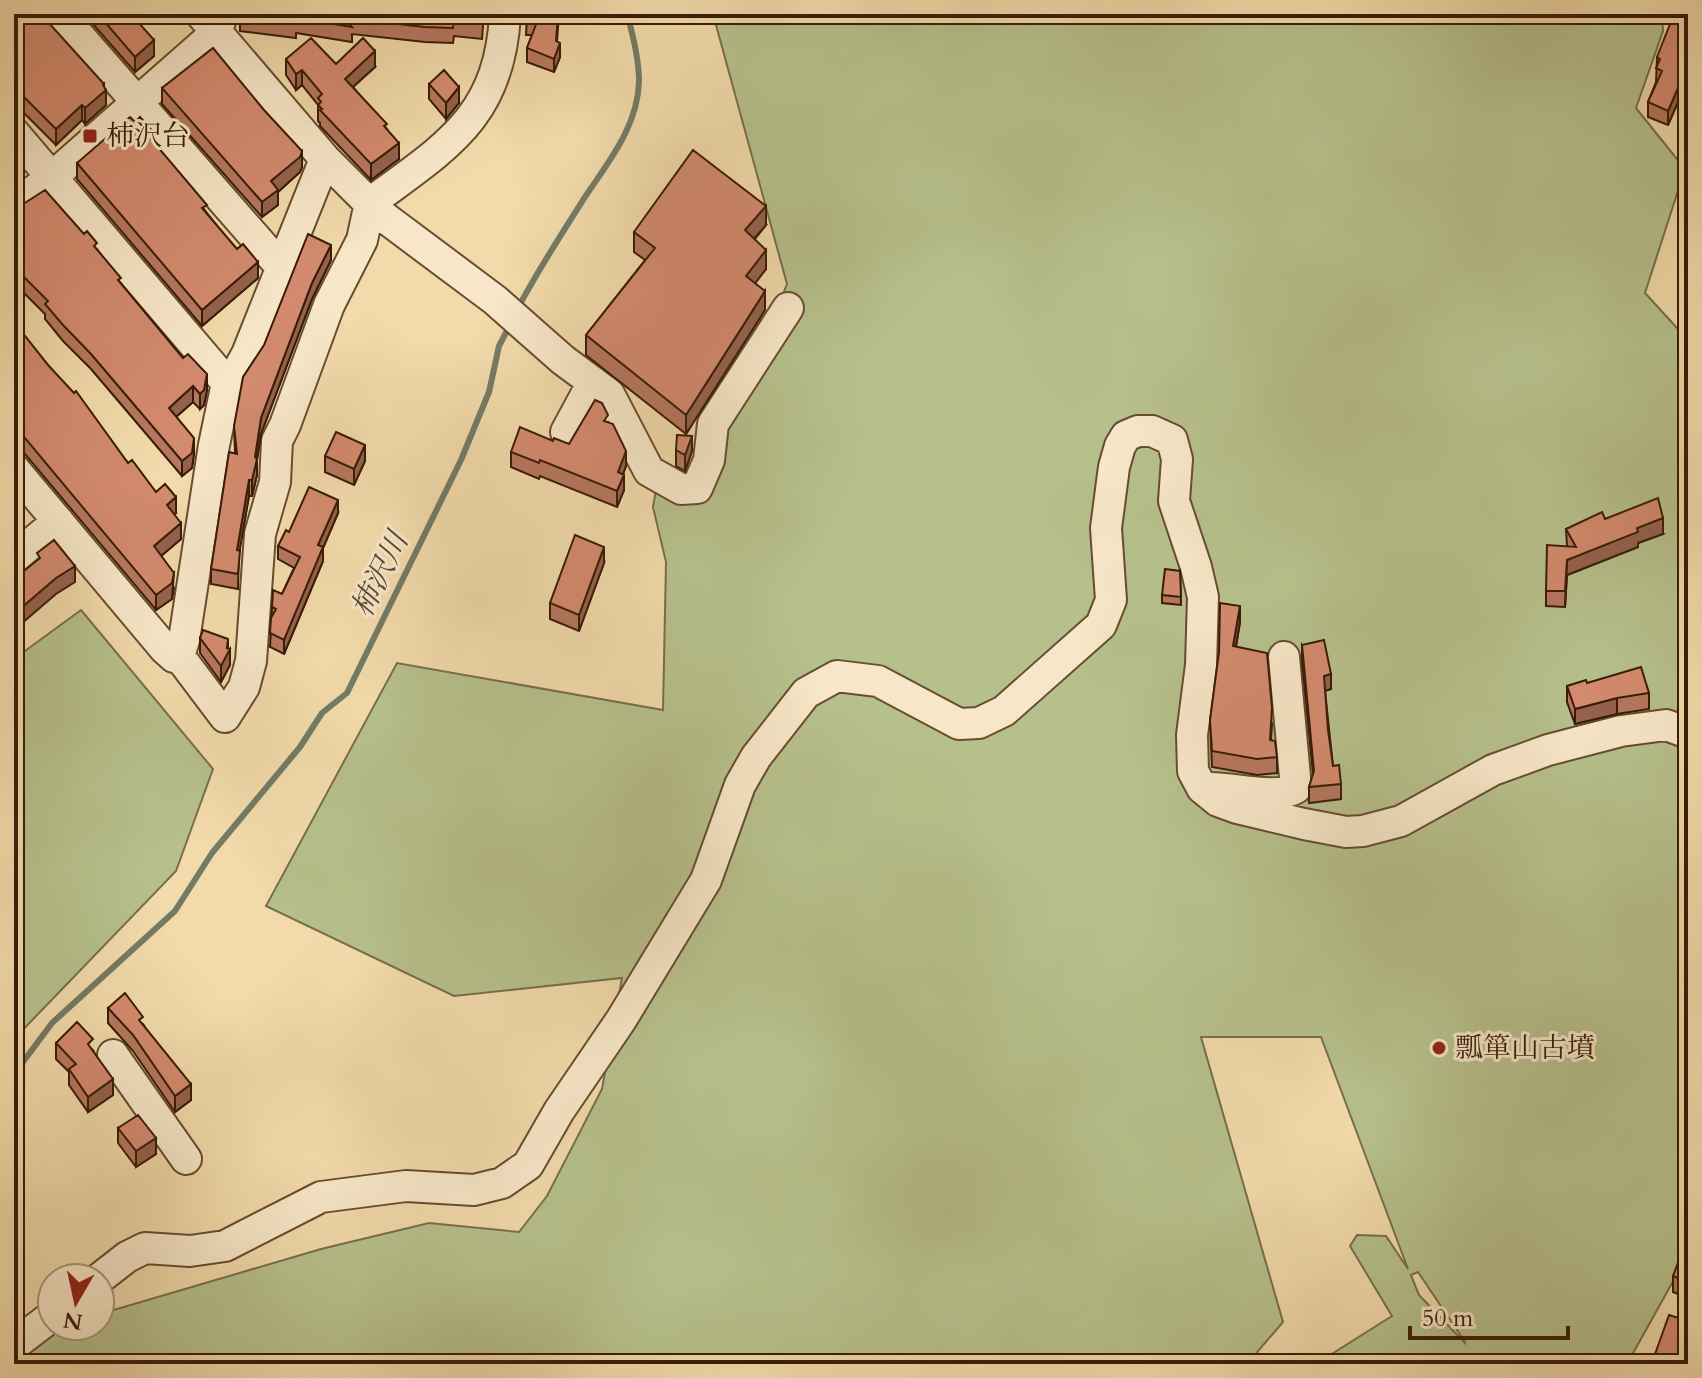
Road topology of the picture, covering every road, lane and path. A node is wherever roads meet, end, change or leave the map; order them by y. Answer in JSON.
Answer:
{"nodes":[{"id":1,"x":60,"y":14,"type":"edge"},
{"id":2,"x":505,"y":14,"type":"edge"},
{"id":3,"x":213,"y":20,"type":"edge"},
{"id":4,"x":136,"y":104,"type":"junction"},
{"id":5,"x":14,"y":133,"type":"edge"},
{"id":6,"x":325,"y":159,"type":"junction"},
{"id":7,"x":51,"y":178,"type":"junction"},
{"id":8,"x":370,"y":203,"type":"junction"},
{"id":9,"x":14,"y":206,"type":"edge"},
{"id":10,"x":282,"y":268,"type":"junction"},
{"id":11,"x":788,"y":308,"type":"dead end"},
{"id":12,"x":593,"y":382,"type":"junction"},
{"id":13,"x":227,"y":383,"type":"junction"},
{"id":14,"x":566,"y":432,"type":"dead end"},
{"id":15,"x":14,"y":469,"type":"edge"},
{"id":16,"x":58,"y":521,"type":"junction"},
{"id":17,"x":14,"y":558,"type":"edge"},
{"id":18,"x":179,"y":656,"type":"junction"},
{"id":19,"x":1284,"y":657,"type":"dead end"},
{"id":20,"x":1688,"y":733,"type":"edge"},
{"id":21,"x":1202,"y":788,"type":"junction"},
{"id":22,"x":113,"y":1055,"type":"dead end"},
{"id":23,"x":186,"y":1159,"type":"dead end"},
{"id":24,"x":116,"y":1266,"type":"edge"},
{"id":25,"x":36,"y":1328,"type":"edge"},
{"id":26,"x":14,"y":1345,"type":"edge"}],
"edges":[{"from":1,"to":4,"type":"street"},
{"from":2,"to":8,"type":"street"},
{"from":3,"to":4,"type":"street"},
{"from":3,"to":6,"type":"street"},
{"from":4,"to":7,"type":"street"},
{"from":4,"to":10,"type":"street"},
{"from":5,"to":7,"type":"street"},
{"from":6,"to":8,"type":"street"},
{"from":6,"to":10,"type":"street"},
{"from":7,"to":9,"type":"street"},
{"from":7,"to":13,"type":"street"},
{"from":8,"to":12,"type":"street"},
{"from":8,"to":18,"type":"street"},
{"from":10,"to":13,"type":"street"},
{"from":11,"to":12,"type":"street"},
{"from":12,"to":14,"type":"street"},
{"from":13,"to":18,"type":"street"},
{"from":15,"to":16,"type":"street"},
{"from":16,"to":17,"type":"street"},
{"from":16,"to":18,"type":"street"},
{"from":19,"to":21,"type":"street"},
{"from":20,"to":21,"type":"street"},
{"from":21,"to":24,"type":"street"},
{"from":22,"to":23,"type":"street"},
{"from":25,"to":26,"type":"street"}]}
